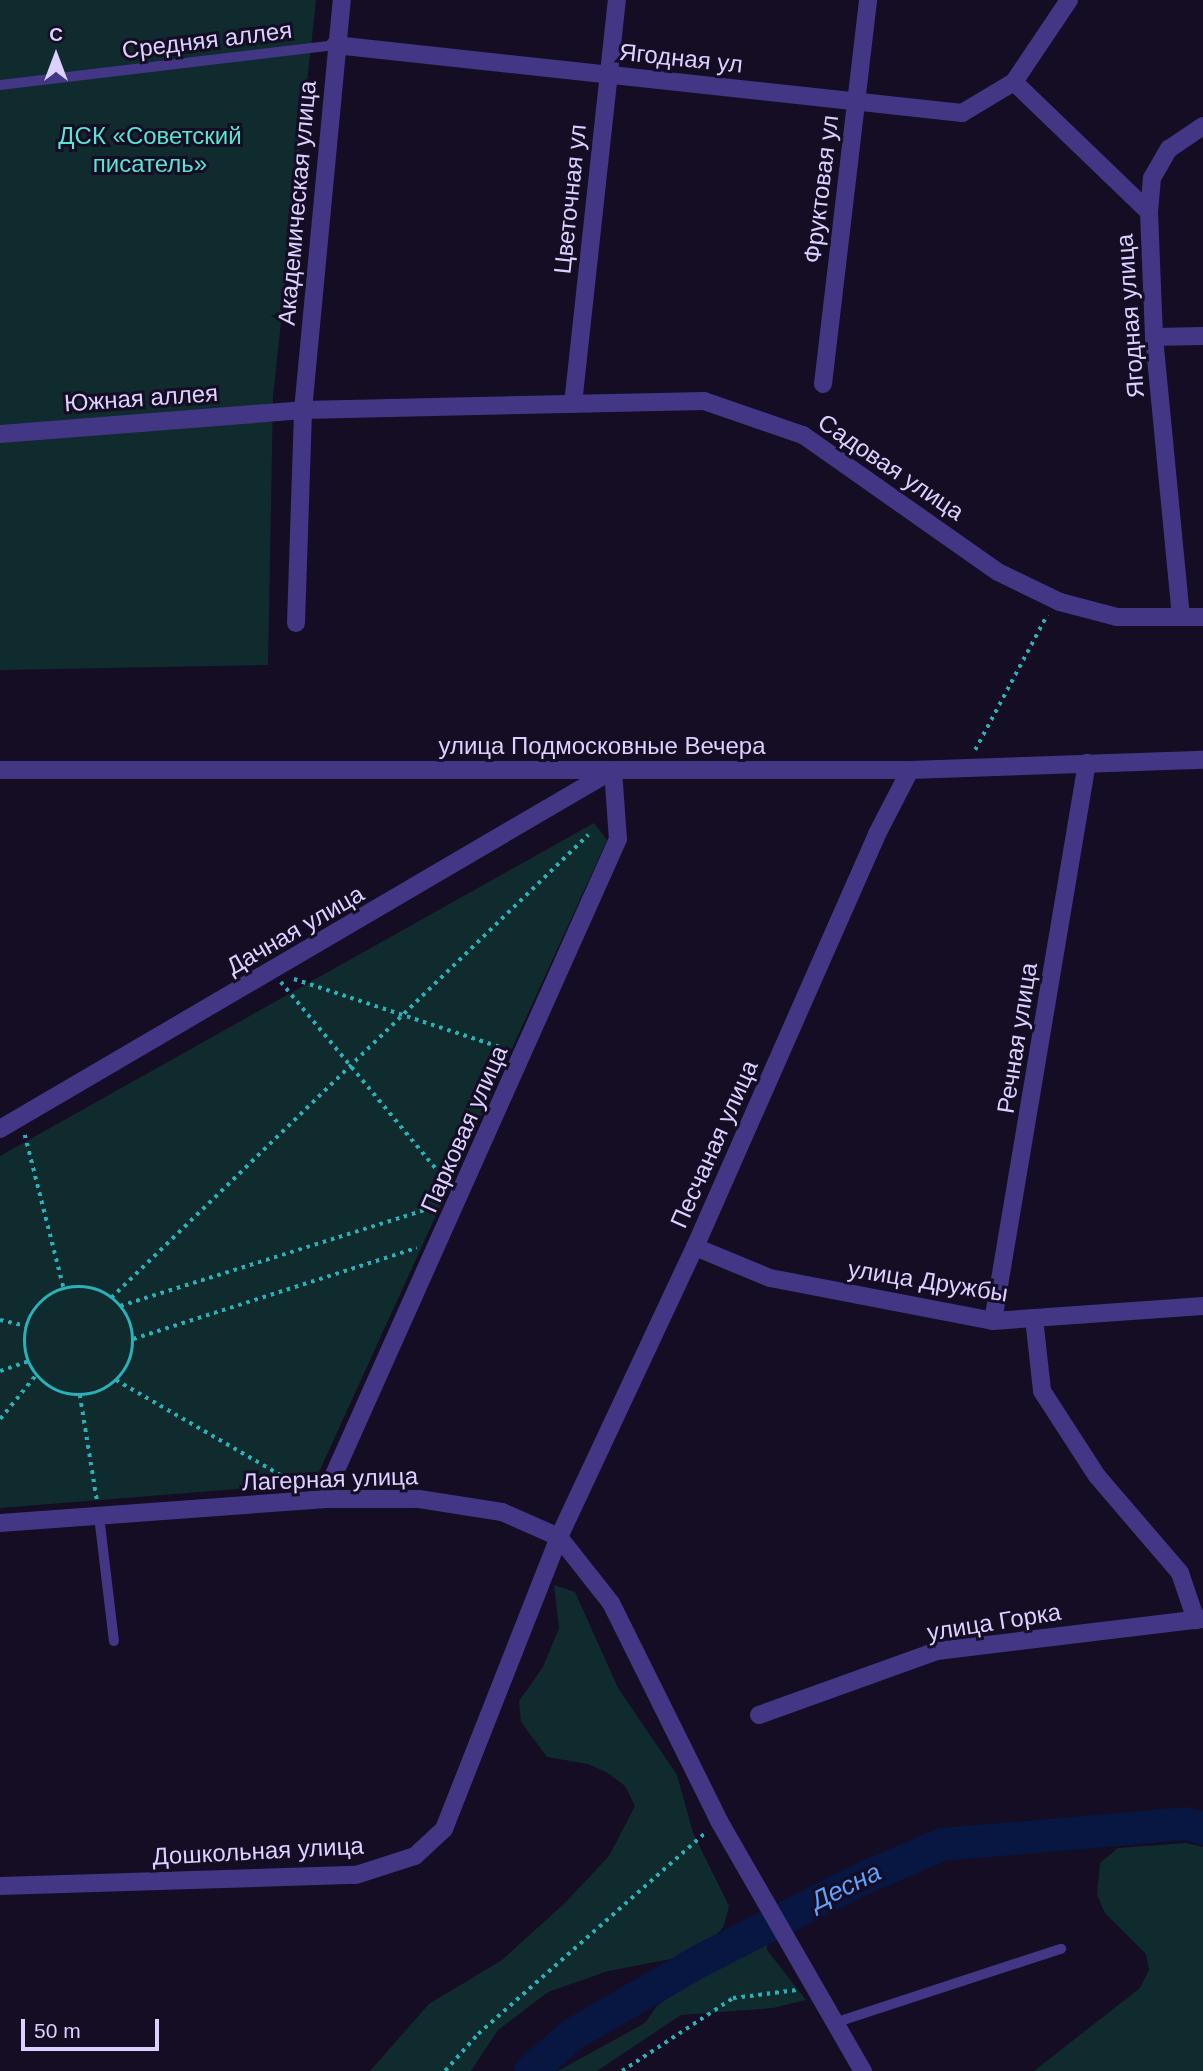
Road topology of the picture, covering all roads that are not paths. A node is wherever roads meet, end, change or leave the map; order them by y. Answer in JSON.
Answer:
{"nodes":[{"id":1,"x":342,"y":0,"type":"edge"},
{"id":2,"x":617,"y":0,"type":"edge"},
{"id":3,"x":868,"y":0,"type":"edge"},
{"id":4,"x":1069,"y":0,"type":"edge"},
{"id":5,"x":335,"y":45,"type":"junction"},
{"id":6,"x":609,"y":75,"type":"junction"},
{"id":7,"x":1014,"y":82,"type":"junction"},
{"id":8,"x":0,"y":85,"type":"edge"},
{"id":9,"x":856,"y":101,"type":"junction"},
{"id":10,"x":1203,"y":126,"type":"edge"},
{"id":11,"x":1149,"y":212,"type":"junction"},
{"id":12,"x":1203,"y":336,"type":"edge"},
{"id":13,"x":1154,"y":337,"type":"junction"},
{"id":14,"x":823,"y":384,"type":"dead end"},
{"id":15,"x":573,"y":404,"type":"junction"},
{"id":16,"x":295,"y":411,"type":"junction"},
{"id":17,"x":0,"y":434,"type":"edge"},
{"id":18,"x":1181,"y":617,"type":"junction"},
{"id":19,"x":1203,"y":617,"type":"edge"},
{"id":20,"x":296,"y":623,"type":"dead end"},
{"id":21,"x":1203,"y":760,"type":"edge"},
{"id":22,"x":1087,"y":763,"type":"junction"},
{"id":23,"x":910,"y":769,"type":"junction"},
{"id":24,"x":0,"y":770,"type":"edge"},
{"id":25,"x":613,"y":770,"type":"junction"},
{"id":26,"x":0,"y":1129,"type":"edge"},
{"id":27,"x":695,"y":1247,"type":"junction"},
{"id":28,"x":1203,"y":1306,"type":"edge"},
{"id":29,"x":1034,"y":1318,"type":"junction"},
{"id":30,"x":993,"y":1321,"type":"junction"},
{"id":31,"x":323,"y":1499,"type":"junction"},
{"id":32,"x":99,"y":1516,"type":"junction"},
{"id":33,"x":0,"y":1522,"type":"edge"},
{"id":34,"x":559,"y":1537,"type":"junction"},
{"id":35,"x":1200,"y":1620,"type":"edge"},
{"id":36,"x":114,"y":1641,"type":"dead end"},
{"id":37,"x":759,"y":1715,"type":"dead end"},
{"id":38,"x":0,"y":1886,"type":"edge"},
{"id":39,"x":1061,"y":1949,"type":"dead end"},
{"id":40,"x":834,"y":2023,"type":"junction"},
{"id":41,"x":863,"y":2071,"type":"edge"}],
"edges":[{"from":1,"to":5,"type":"street","name":"Академическая улица"},
{"from":2,"to":6,"type":"street","name":"Цветочная ул"},
{"from":3,"to":9,"type":"street","name":"Фруктовая ул"},
{"from":4,"to":7,"type":"street"},
{"from":5,"to":6,"type":"street","name":"Ягодная ул"},
{"from":5,"to":8,"type":"lane","name":"Средняя аллея"},
{"from":5,"to":16,"type":"street","name":"Академическая улица"},
{"from":6,"to":9,"type":"street","name":"Ягодная ул"},
{"from":6,"to":15,"type":"street","name":"Цветочная ул"},
{"from":7,"to":9,"type":"street","name":"Ягодная ул"},
{"from":7,"to":11,"type":"street","name":"Ягодная улица"},
{"from":9,"to":14,"type":"street","name":"Фруктовая ул"},
{"from":10,"to":11,"type":"street"},
{"from":11,"to":13,"type":"street","name":"Ягодная улица"},
{"from":12,"to":13,"type":"street"},
{"from":13,"to":18,"type":"street","name":"Ягодная улица"},
{"from":15,"to":16,"type":"street","name":"Садовая улица"},
{"from":15,"to":18,"type":"street","name":"Садовая улица"},
{"from":16,"to":17,"type":"street","name":"Южная аллея"},
{"from":16,"to":20,"type":"street","name":"Академическая улица"},
{"from":18,"to":19,"type":"street","name":"Садовая улица"},
{"from":21,"to":22,"type":"street","name":"улица Подмосковные Вечера"},
{"from":22,"to":23,"type":"street","name":"улица Подмосковные Вечера"},
{"from":22,"to":30,"type":"street","name":"Речная улица"},
{"from":23,"to":25,"type":"street","name":"улица Подмосковные Вечера"},
{"from":23,"to":27,"type":"street","name":"Песчаная улица"},
{"from":24,"to":25,"type":"street","name":"улица Подмосковные Вечера"},
{"from":25,"to":26,"type":"street","name":"Дачная улица"},
{"from":25,"to":31,"type":"street","name":"Парковая улица"},
{"from":27,"to":30,"type":"street","name":"улица Дружбы"},
{"from":27,"to":34,"type":"street","name":"Песчаная улица"},
{"from":28,"to":29,"type":"street","name":"улица Дружбы"},
{"from":29,"to":30,"type":"street","name":"улица Дружбы"},
{"from":29,"to":35,"type":"street"},
{"from":31,"to":32,"type":"street","name":"Лагерная улица"},
{"from":31,"to":34,"type":"street","name":"Лагерная улица"},
{"from":32,"to":33,"type":"street","name":"Лагерная улица"},
{"from":32,"to":36,"type":"lane"},
{"from":34,"to":38,"type":"street","name":"Дошкольная улица"},
{"from":34,"to":40,"type":"street","name":"Лагерная улица"},
{"from":35,"to":37,"type":"street","name":"улица Горка"},
{"from":39,"to":40,"type":"lane"},
{"from":40,"to":41,"type":"street"}]}
